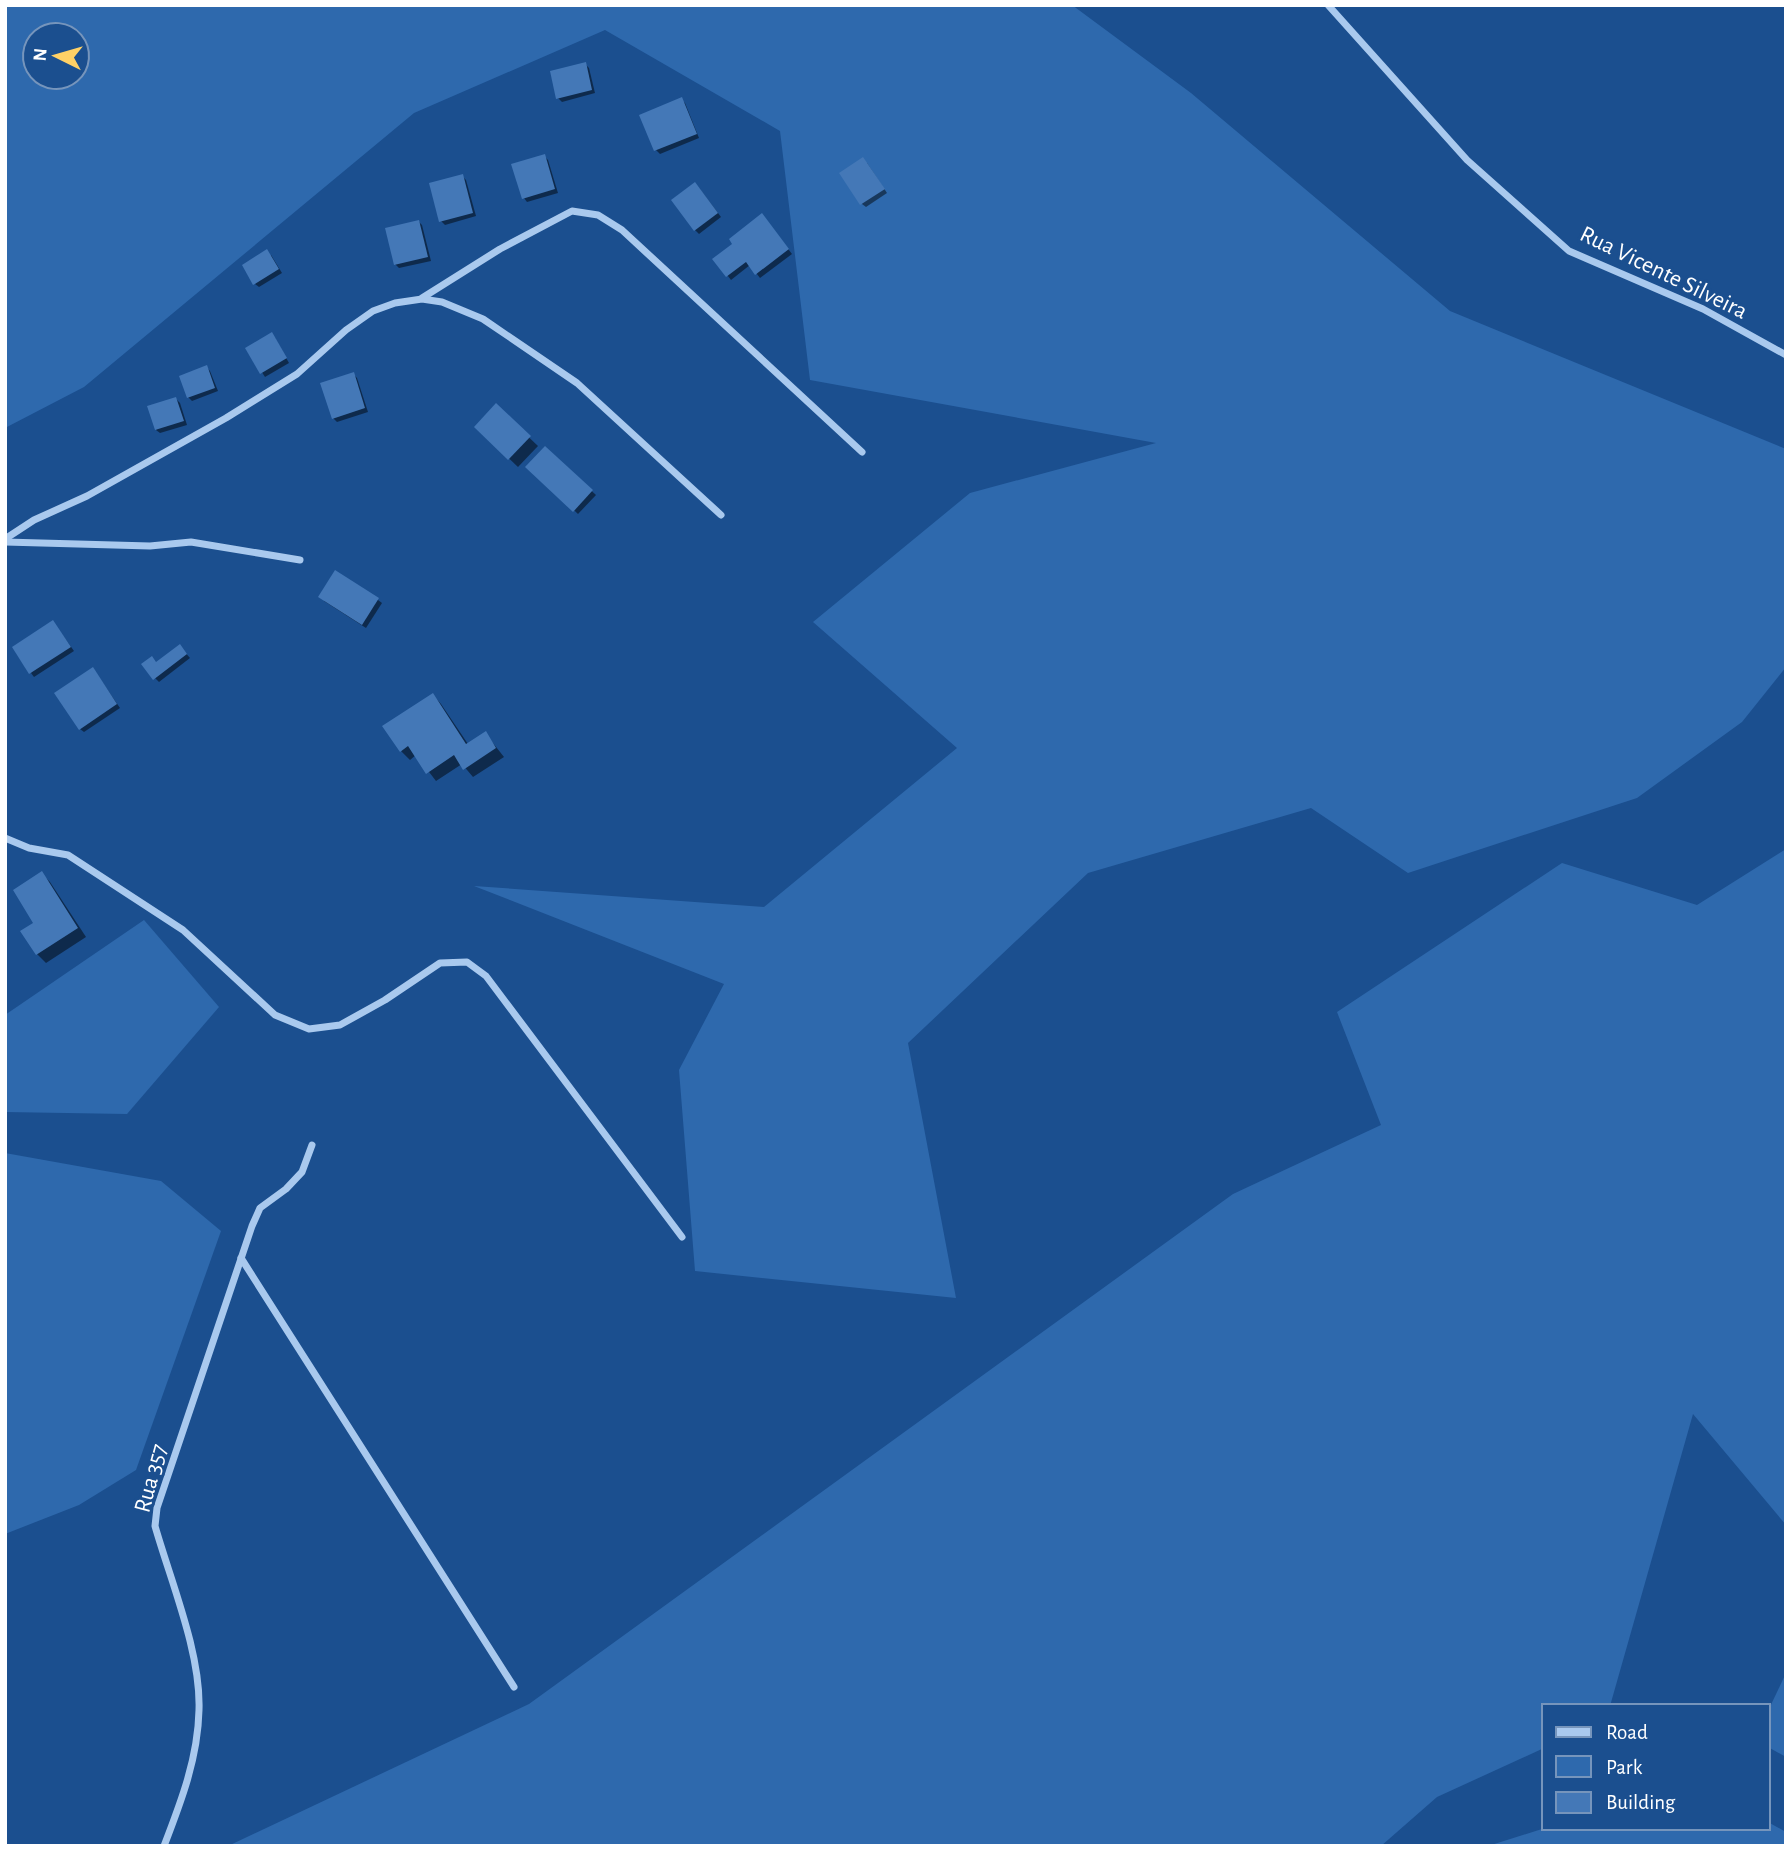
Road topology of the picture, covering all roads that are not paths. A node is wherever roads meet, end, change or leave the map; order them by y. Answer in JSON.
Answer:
{"nodes":[{"id":1,"x":1328,"y":5,"type":"edge"},
{"id":2,"x":422,"y":299,"type":"junction"},
{"id":3,"x":1786,"y":355,"type":"edge"},
{"id":4,"x":862,"y":452,"type":"dead end"},
{"id":5,"x":721,"y":514,"type":"dead end"},
{"id":6,"x":5,"y":541,"type":"edge"},
{"id":7,"x":300,"y":561,"type":"dead end"},
{"id":8,"x":5,"y":838,"type":"edge"},
{"id":9,"x":312,"y":1145,"type":"dead end"},
{"id":10,"x":682,"y":1237,"type":"dead end"},
{"id":11,"x":241,"y":1258,"type":"junction"},
{"id":12,"x":514,"y":1687,"type":"dead end"},
{"id":13,"x":164,"y":1846,"type":"edge"}],
"edges":[{"from":1,"to":3,"type":"street","name":"Rua Vicente Silveira"},
{"from":2,"to":4,"type":"street"},
{"from":2,"to":5,"type":"street"},
{"from":2,"to":6,"type":"street"},
{"from":6,"to":7,"type":"street"},
{"from":8,"to":10,"type":"street"},
{"from":9,"to":11,"type":"street","name":"Rua 357"},
{"from":11,"to":12,"type":"street"},
{"from":11,"to":13,"type":"street","name":"Rua 357"}]}
